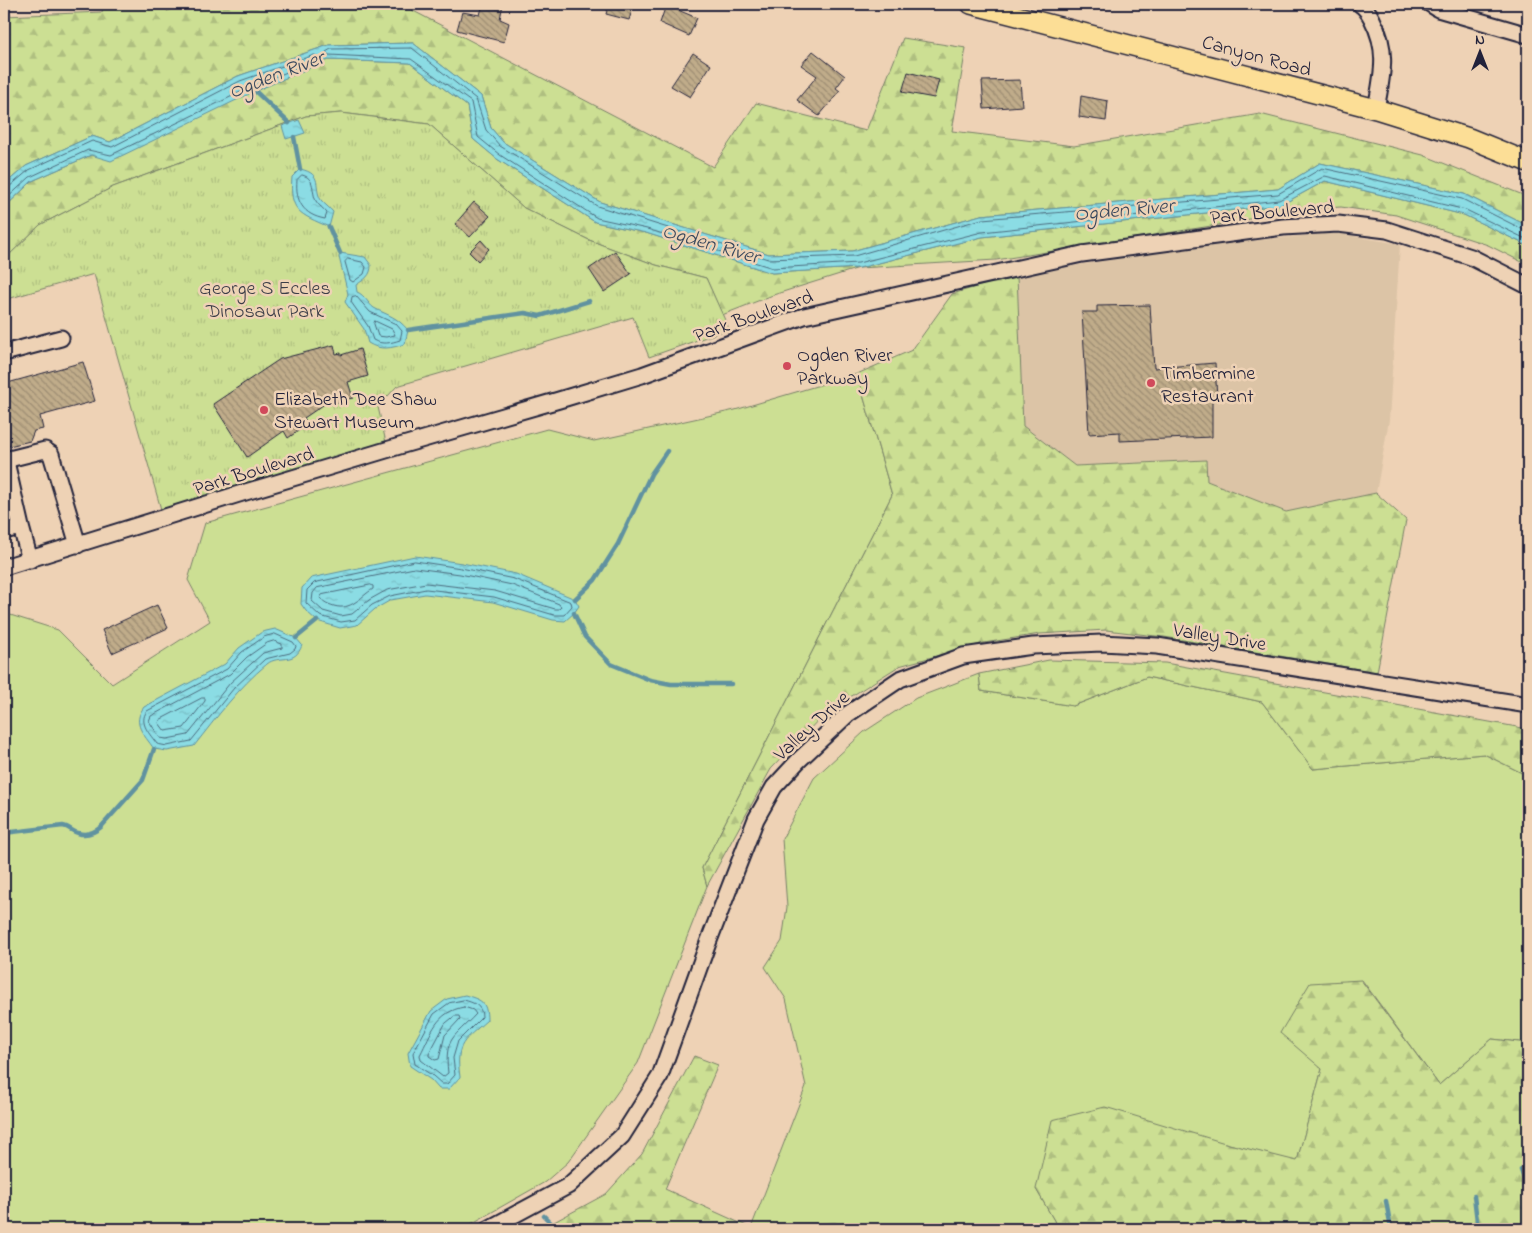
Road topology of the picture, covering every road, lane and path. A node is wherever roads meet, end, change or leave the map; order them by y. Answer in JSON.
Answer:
{"nodes":[{"id":1,"x":971,"y":4,"type":"edge"},
{"id":2,"x":1360,"y":4,"type":"edge"},
{"id":3,"x":1430,"y":4,"type":"edge"},
{"id":4,"x":1528,"y":35,"type":"edge"},
{"id":5,"x":1376,"y":109,"type":"junction"},
{"id":6,"x":1528,"y":162,"type":"edge"},
{"id":7,"x":1528,"y":286,"type":"edge"},
{"id":8,"x":61,"y":338,"type":"dead end"},
{"id":9,"x":4,"y":353,"type":"edge"},
{"id":10,"x":21,"y":527,"type":"junction"},
{"id":11,"x":4,"y":531,"type":"edge"},
{"id":12,"x":78,"y":545,"type":"junction"},
{"id":13,"x":30,"y":560,"type":"junction"},
{"id":14,"x":4,"y":567,"type":"edge"},
{"id":15,"x":1528,"y":706,"type":"edge"},
{"id":16,"x":488,"y":1229,"type":"edge"}],
"edges":[{"from":1,"to":5,"type":"main road","name":"Canyon Road"},
{"from":2,"to":5,"type":"street"},
{"from":3,"to":4,"type":"street"},
{"from":5,"to":6,"type":"main road","name":"Canyon Road"},
{"from":7,"to":12,"type":"street","name":"Park Boulevard"},
{"from":8,"to":9,"type":"street"},
{"from":10,"to":11,"type":"street"},
{"from":10,"to":12,"type":"street"},
{"from":10,"to":13,"type":"street"},
{"from":12,"to":13,"type":"street","name":"Park Boulevard"},
{"from":13,"to":14,"type":"street","name":"Park Boulevard"},
{"from":15,"to":16,"type":"street","name":"Valley Drive"}]}
